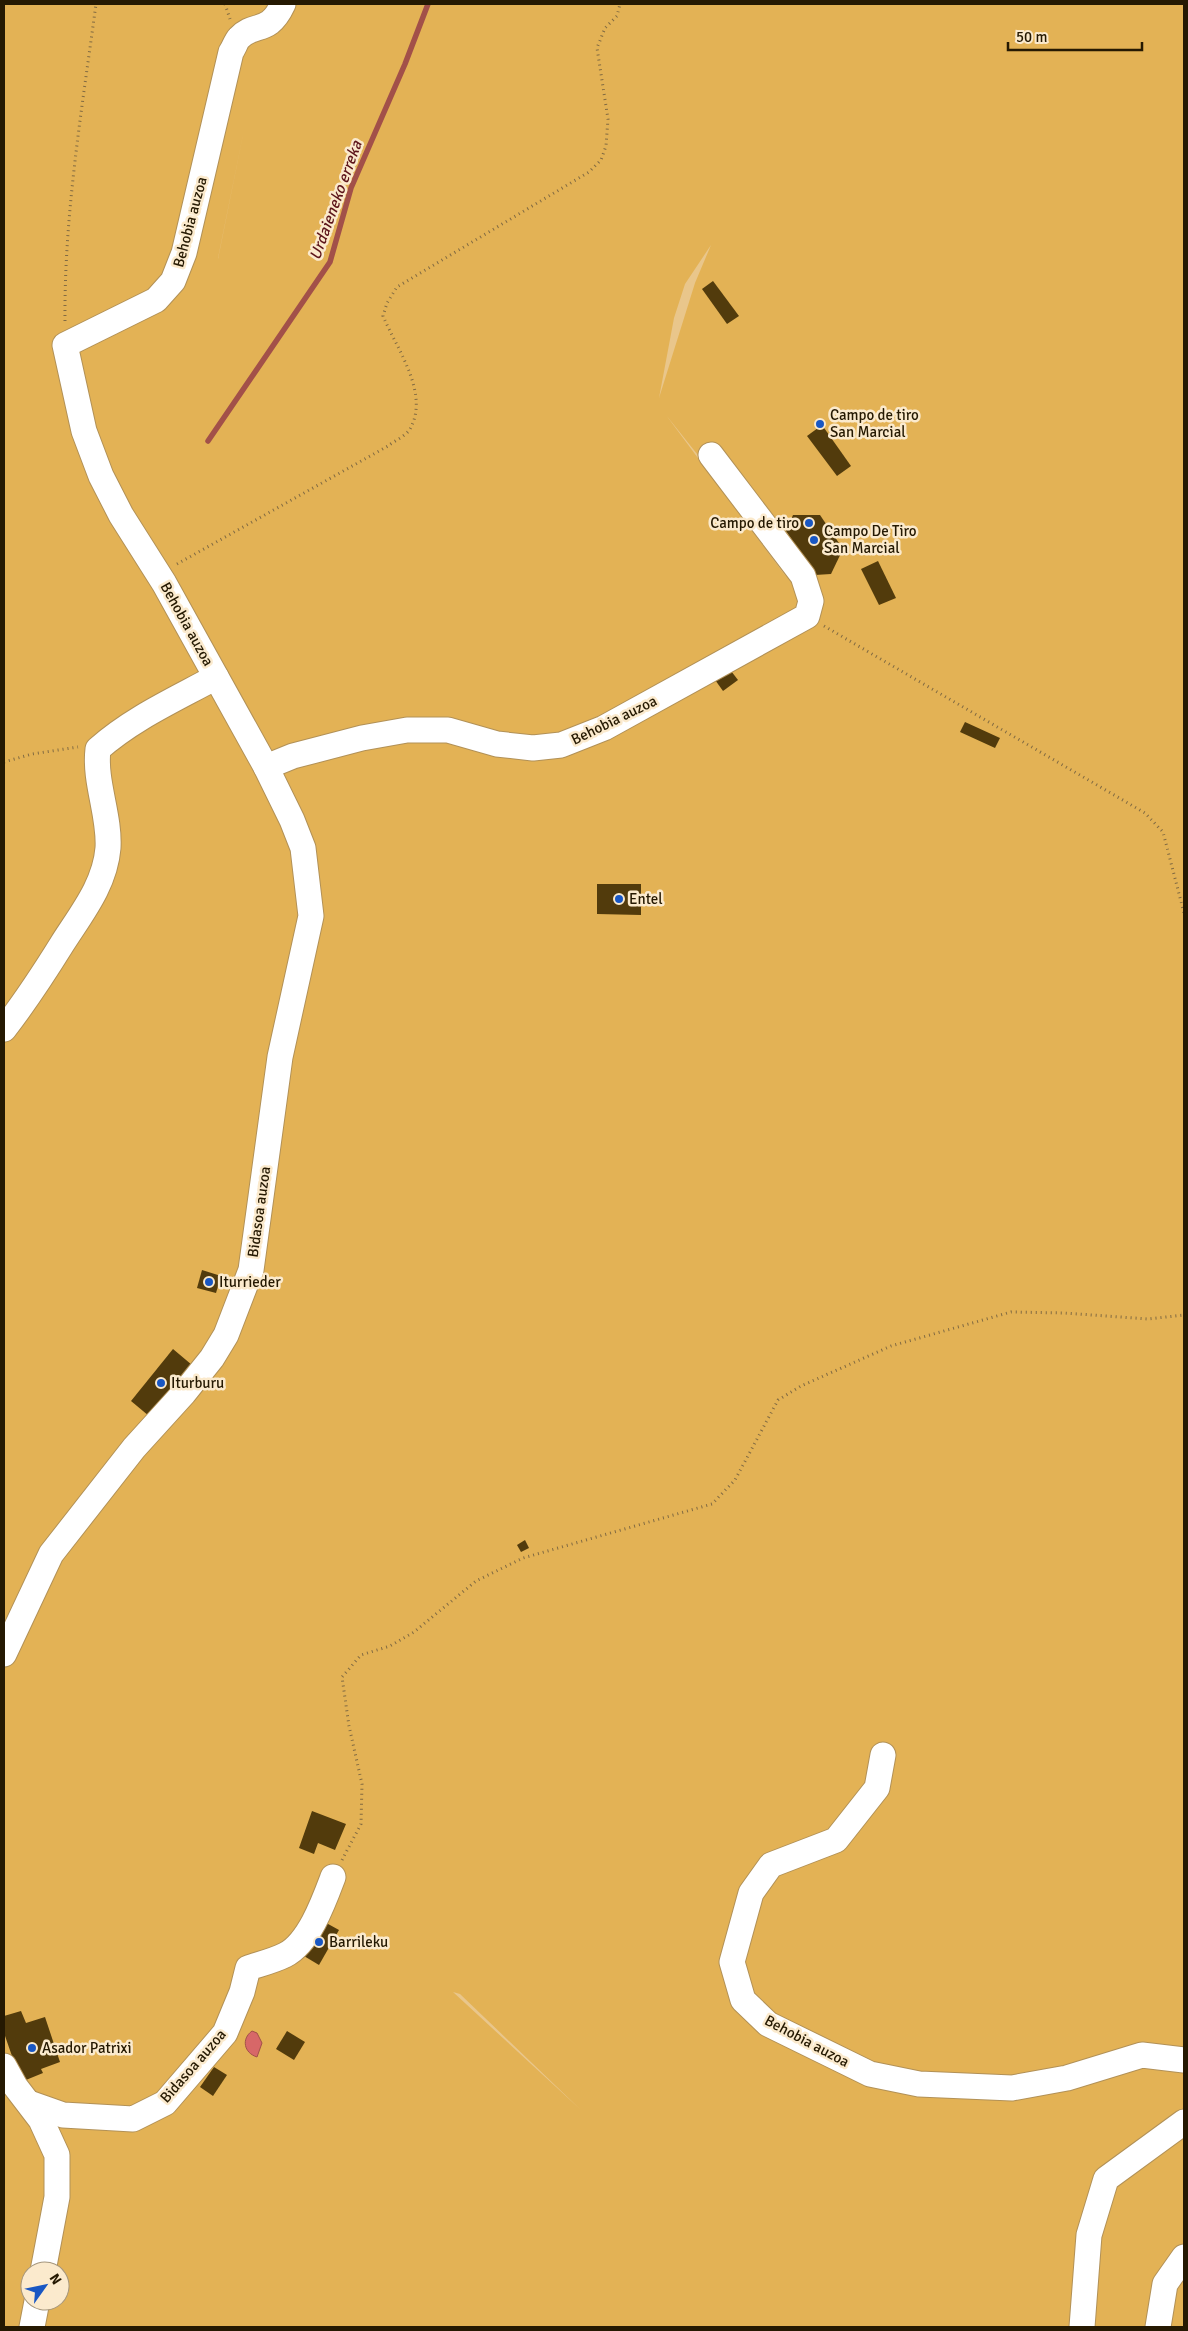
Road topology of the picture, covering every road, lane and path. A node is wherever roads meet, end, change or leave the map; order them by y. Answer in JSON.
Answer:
{"nodes":[{"id":1,"x":96,"y":4,"type":"edge"},
{"id":2,"x":283,"y":4,"type":"edge"},
{"id":3,"x":620,"y":4,"type":"edge"},
{"id":4,"x":66,"y":345,"type":"junction"},
{"id":5,"x":711,"y":455,"type":"dead end"},
{"id":6,"x":159,"y":574,"type":"junction"},
{"id":7,"x":807,"y":616,"type":"junction"},
{"id":8,"x":216,"y":677,"type":"junction"},
{"id":9,"x":98,"y":749,"type":"junction"},
{"id":10,"x":4,"y":762,"type":"edge"},
{"id":11,"x":266,"y":767,"type":"junction"},
{"id":12,"x":1184,"y":913,"type":"edge"},
{"id":13,"x":4,"y":1030,"type":"edge"},
{"id":14,"x":1184,"y":1314,"type":"edge"},
{"id":15,"x":4,"y":1654,"type":"edge"},
{"id":16,"x":883,"y":1755,"type":"dead end"},
{"id":17,"x":333,"y":1876,"type":"joint"},
{"id":18,"x":1184,"y":2060,"type":"edge"},
{"id":19,"x":4,"y":2066,"type":"edge"},
{"id":20,"x":29,"y":2103,"type":"junction"},
{"id":21,"x":1184,"y":2122,"type":"edge"},
{"id":22,"x":1184,"y":2257,"type":"edge"},
{"id":23,"x":44,"y":2261,"type":"edge"},
{"id":24,"x":35,"y":2311,"type":"edge"},
{"id":25,"x":32,"y":2327,"type":"edge"},
{"id":26,"x":1082,"y":2327,"type":"edge"},
{"id":27,"x":1158,"y":2327,"type":"edge"}],
"edges":[{"from":1,"to":4,"type":"path"},
{"from":2,"to":4,"type":"street","name":"Behobia auzoa"},
{"from":3,"to":6,"type":"path"},
{"from":4,"to":6,"type":"street","name":"Behobia auzoa"},
{"from":5,"to":7,"type":"street"},
{"from":6,"to":8,"type":"street","name":"Behobia auzoa"},
{"from":7,"to":11,"type":"street","name":"Behobia auzoa"},
{"from":7,"to":12,"type":"path"},
{"from":8,"to":9,"type":"street"},
{"from":8,"to":11,"type":"street","name":"Behobia auzoa"},
{"from":9,"to":10,"type":"path"},
{"from":9,"to":13,"type":"street"},
{"from":11,"to":15,"type":"street","name":"Bidasoa auzoa"},
{"from":14,"to":17,"type":"path"},
{"from":16,"to":18,"type":"street","name":"Behobia auzoa"},
{"from":17,"to":20,"type":"street","name":"Bidasoa auzoa"},
{"from":19,"to":20,"type":"street"},
{"from":20,"to":23,"type":"street"},
{"from":21,"to":26,"type":"street"},
{"from":22,"to":27,"type":"street"},
{"from":24,"to":25,"type":"street"}]}
